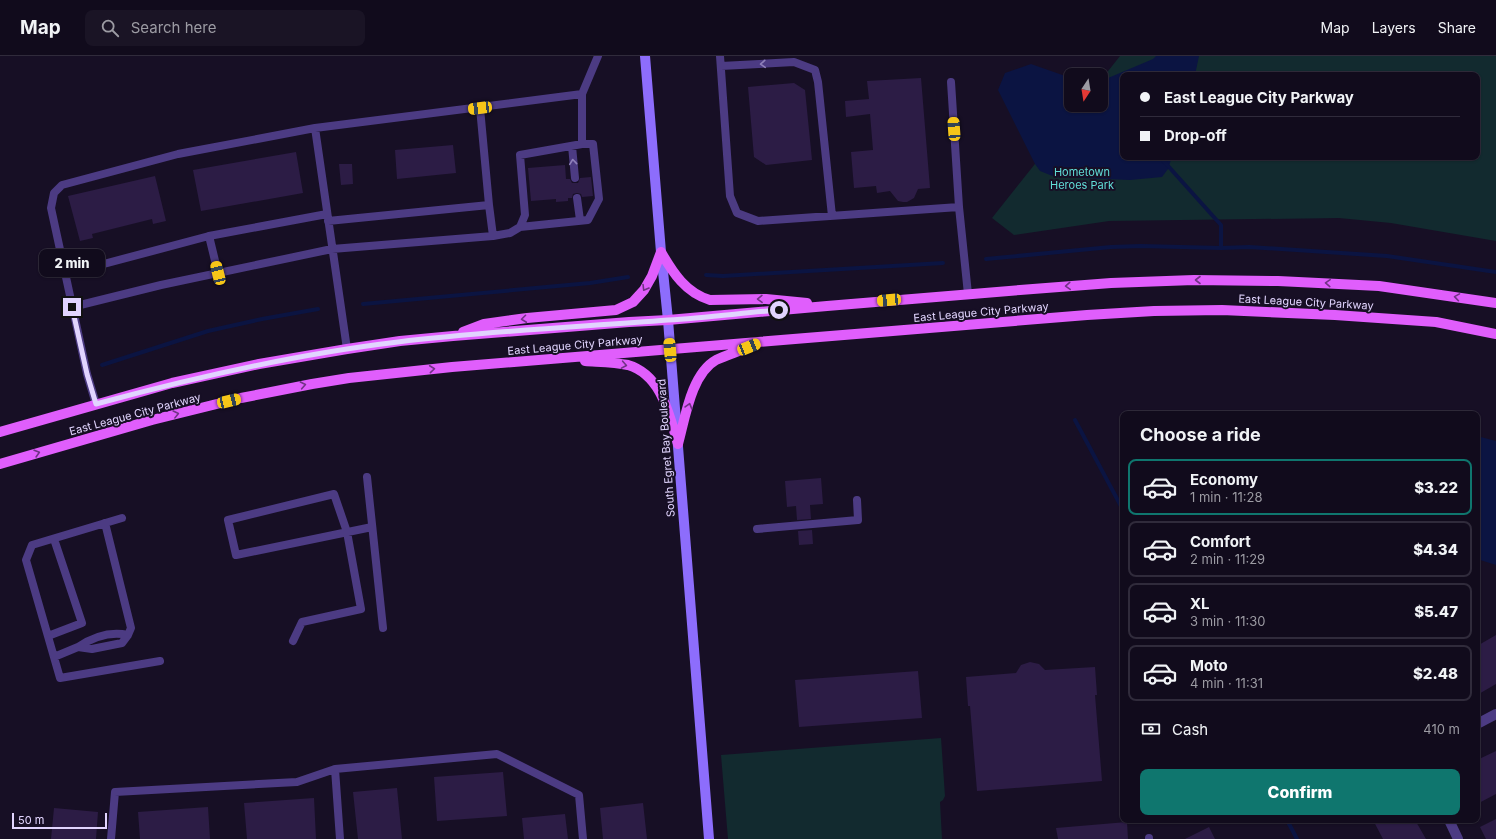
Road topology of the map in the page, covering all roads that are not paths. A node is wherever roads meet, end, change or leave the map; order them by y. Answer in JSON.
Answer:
{"nodes":[{"id":1,"x":598,"y":56,"type":"edge"},
{"id":2,"x":645,"y":56,"type":"edge"},
{"id":3,"x":720,"y":56,"type":"edge"},
{"id":4,"x":721,"y":66,"type":"junction"},
{"id":5,"x":951,"y":82,"type":"dead end"},
{"id":6,"x":582,"y":94,"type":"junction"},
{"id":7,"x":480,"y":108,"type":"junction"},
{"id":8,"x":315,"y":128,"type":"junction"},
{"id":9,"x":582,"y":144,"type":"junction"},
{"id":10,"x":572,"y":146,"type":"junction"},
{"id":11,"x":575,"y":178,"type":"dead end"},
{"id":12,"x":577,"y":198,"type":"dead end"},
{"id":13,"x":489,"y":205,"type":"junction"},
{"id":14,"x":959,"y":207,"type":"junction"},
{"id":15,"x":832,"y":216,"type":"junction"},
{"id":16,"x":328,"y":218,"type":"junction"},
{"id":17,"x":580,"y":220,"type":"junction"},
{"id":18,"x":520,"y":227,"type":"junction"},
{"id":19,"x":209,"y":236,"type":"junction"},
{"id":20,"x":493,"y":236,"type":"junction"},
{"id":21,"x":332,"y":249,"type":"junction"},
{"id":22,"x":661,"y":252,"type":"junction"},
{"id":23,"x":218,"y":273,"type":"junction"},
{"id":24,"x":66,"y":274,"type":"junction"},
{"id":25,"x":968,"y":294,"type":"junction"},
{"id":26,"x":1496,"y":303,"type":"edge"},
{"id":27,"x":827,"y":306,"type":"junction"},
{"id":28,"x":72,"y":307,"type":"junction"},
{"id":29,"x":668,"y":320,"type":"junction"},
{"id":30,"x":1496,"y":334,"type":"edge"},
{"id":31,"x":453,"y":336,"type":"junction"},
{"id":32,"x":761,"y":342,"type":"junction"},
{"id":33,"x":347,"y":348,"type":"junction"},
{"id":34,"x":670,"y":350,"type":"junction"},
{"id":35,"x":557,"y":358,"type":"junction"},
{"id":36,"x":96,"y":404,"type":"junction"},
{"id":37,"x":0,"y":432,"type":"edge"},
{"id":38,"x":678,"y":444,"type":"junction"},
{"id":39,"x":0,"y":464,"type":"edge"},
{"id":40,"x":367,"y":477,"type":"dead end"},
{"id":41,"x":857,"y":500,"type":"dead end"},
{"id":42,"x":122,"y":518,"type":"dead end"},
{"id":43,"x":105,"y":523,"type":"junction"},
{"id":44,"x":372,"y":527,"type":"junction"},
{"id":45,"x":757,"y":529,"type":"dead end"},
{"id":46,"x":347,"y":532,"type":"junction"},
{"id":47,"x":54,"y":539,"type":"junction"},
{"id":48,"x":383,"y":628,"type":"dead end"},
{"id":49,"x":48,"y":636,"type":"junction"},
{"id":50,"x":293,"y":641,"type":"dead end"},
{"id":51,"x":54,"y":657,"type":"junction"},
{"id":52,"x":160,"y":661,"type":"dead end"},
{"id":53,"x":1496,"y":714,"type":"edge"},
{"id":54,"x":1480,"y":722,"type":"edge"},
{"id":55,"x":334,"y":769,"type":"junction"},
{"id":56,"x":1450,"y":823,"type":"edge"},
{"id":57,"x":111,"y":839,"type":"edge"},
{"id":58,"x":340,"y":839,"type":"edge"},
{"id":59,"x":583,"y":839,"type":"edge"},
{"id":60,"x":709,"y":839,"type":"edge"},
{"id":61,"x":1458,"y":839,"type":"edge"}],
"edges":[{"from":1,"to":6,"type":"lane"},
{"from":2,"to":22,"type":"main road","name":"South Egret Bay Boulevard"},
{"from":3,"to":4,"type":"lane"},
{"from":15,"to":4,"type":"lane","one_way":true},
{"from":4,"to":15,"type":"lane"},
{"from":5,"to":14,"type":"lane"},
{"from":6,"to":7,"type":"lane"},
{"from":6,"to":9,"type":"lane"},
{"from":7,"to":8,"type":"lane"},
{"from":7,"to":13,"type":"lane"},
{"from":8,"to":16,"type":"lane"},
{"from":8,"to":24,"type":"lane"},
{"from":9,"to":10,"type":"lane"},
{"from":9,"to":17,"type":"lane"},
{"from":11,"to":10,"type":"lane","one_way":true},
{"from":10,"to":18,"type":"lane"},
{"from":12,"to":17,"type":"lane"},
{"from":13,"to":16,"type":"lane"},
{"from":13,"to":20,"type":"lane"},
{"from":14,"to":15,"type":"lane"},
{"from":14,"to":25,"type":"lane"},
{"from":16,"to":19,"type":"lane"},
{"from":16,"to":21,"type":"lane"},
{"from":17,"to":18,"type":"lane"},
{"from":18,"to":20,"type":"lane"},
{"from":19,"to":23,"type":"lane"},
{"from":19,"to":24,"type":"lane"},
{"from":20,"to":21,"type":"lane"},
{"from":21,"to":23,"type":"lane"},
{"from":21,"to":33,"type":"lane"},
{"from":27,"to":22,"type":"main road","one_way":true},
{"from":22,"to":29,"type":"main road","name":"South Egret Bay Boulevard"},
{"from":22,"to":31,"type":"main road","one_way":true},
{"from":23,"to":28,"type":"lane"},
{"from":24,"to":28,"type":"lane"},
{"from":26,"to":25,"type":"main road","name":"East League City Parkway","one_way":true},
{"from":25,"to":27,"type":"main road","name":"East League City Parkway"},
{"from":27,"to":29,"type":"main road","name":"East League City Parkway"},
{"from":28,"to":36,"type":"lane"},
{"from":29,"to":31,"type":"main road","name":"East League City Parkway"},
{"from":29,"to":34,"type":"main road","name":"South Egret Bay Boulevard"},
{"from":30,"to":32,"type":"main road","name":"East League City Parkway"},
{"from":31,"to":33,"type":"main road","name":"East League City Parkway"},
{"from":32,"to":34,"type":"main road","name":"East League City Parkway"},
{"from":38,"to":32,"type":"main road","one_way":true},
{"from":33,"to":36,"type":"main road","name":"East League City Parkway"},
{"from":34,"to":35,"type":"main road","name":"East League City Parkway"},
{"from":34,"to":38,"type":"main road","name":"South Egret Bay Boulevard"},
{"from":35,"to":38,"type":"main road","one_way":true},
{"from":39,"to":35,"type":"main road","name":"East League City Parkway","one_way":true},
{"from":36,"to":37,"type":"main road","name":"East League City Parkway"},
{"from":38,"to":60,"type":"main road","name":"South Egret Bay Boulevard"},
{"from":40,"to":44,"type":"lane"},
{"from":41,"to":45,"type":"lane"},
{"from":42,"to":43,"type":"lane"},
{"from":43,"to":47,"type":"lane"},
{"from":43,"to":51,"type":"lane"},
{"from":44,"to":46,"type":"lane"},
{"from":44,"to":48,"type":"lane"},
{"from":46,"to":46,"type":"lane"},
{"from":46,"to":50,"type":"lane"},
{"from":47,"to":49,"type":"lane"},
{"from":47,"to":49,"type":"lane"},
{"from":49,"to":51,"type":"lane"},
{"from":51,"to":52,"type":"lane"},
{"from":53,"to":54,"type":"street"},
{"from":55,"to":57,"type":"lane"},
{"from":55,"to":58,"type":"lane"},
{"from":55,"to":59,"type":"lane"},
{"from":56,"to":61,"type":"street"}]}
